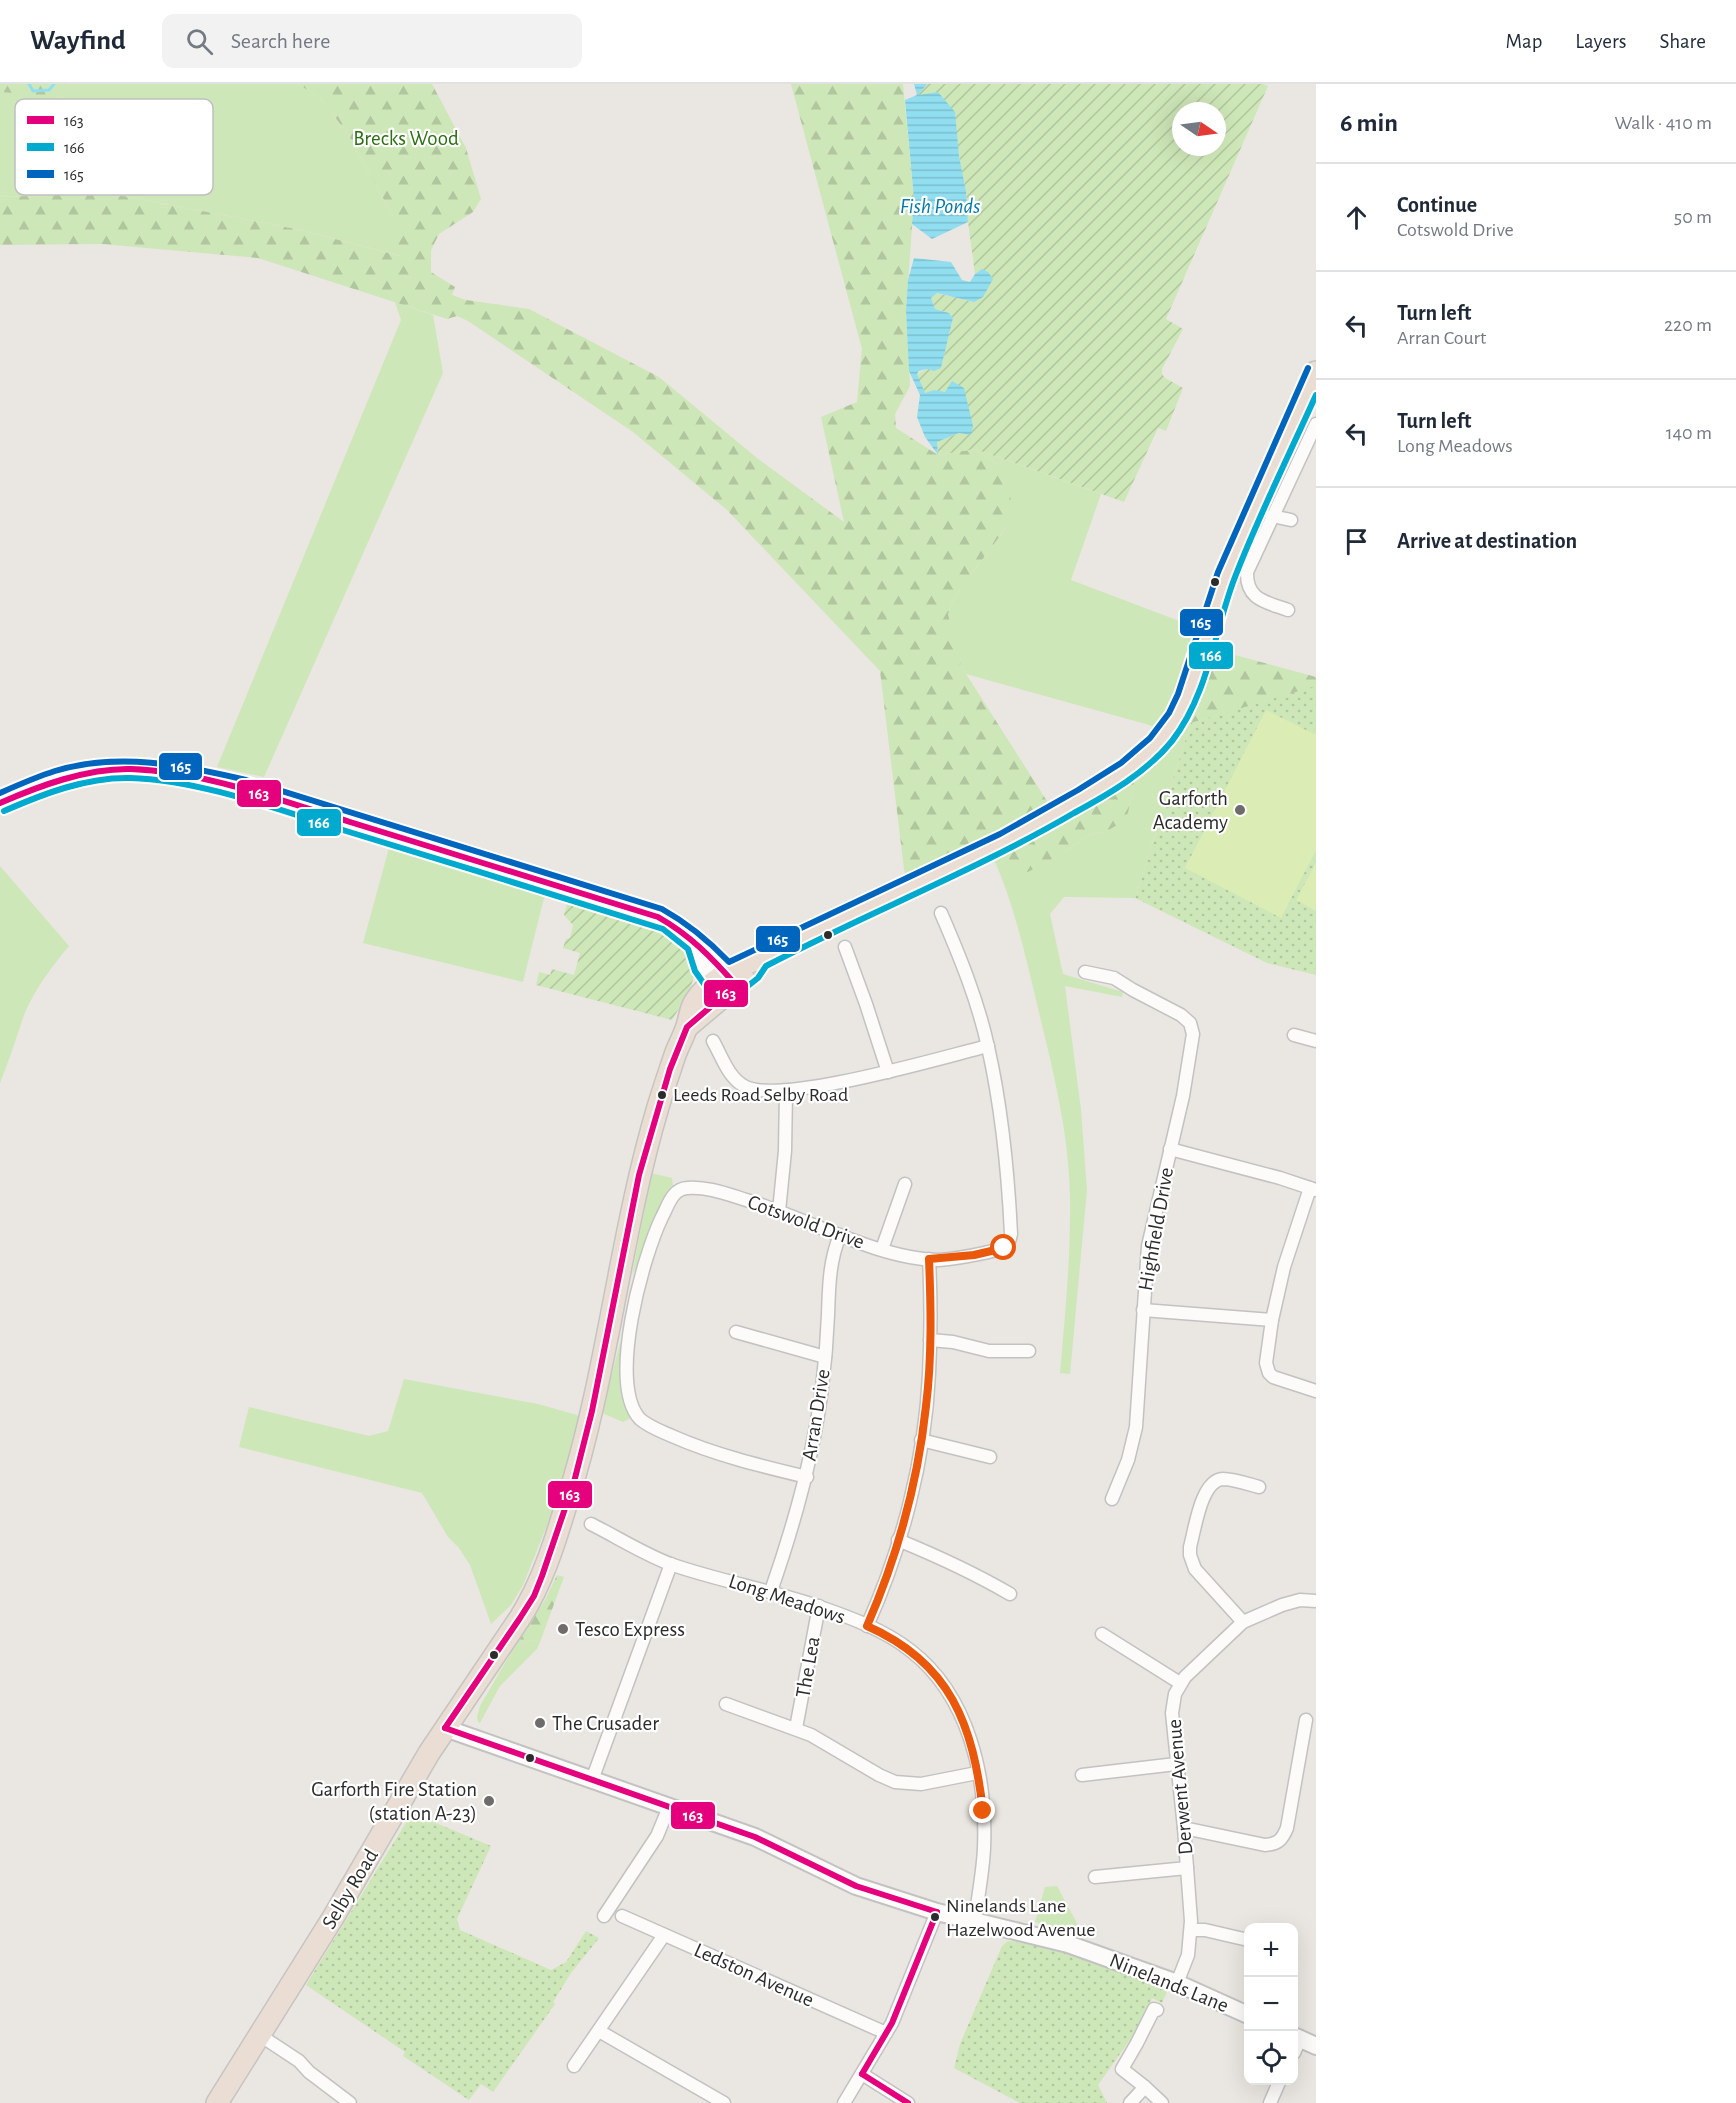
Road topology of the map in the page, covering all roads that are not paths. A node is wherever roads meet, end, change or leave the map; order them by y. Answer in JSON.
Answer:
{"nodes":[{"id":1,"x":1316,"y":372,"type":"edge"},
{"id":2,"x":1316,"y":424,"type":"edge"},
{"id":3,"x":1272,"y":516,"type":"junction"},
{"id":4,"x":1291,"y":520,"type":"dead end"},
{"id":5,"x":1288,"y":610,"type":"dead end"},
{"id":6,"x":0,"y":802,"type":"edge"},
{"id":7,"x":941,"y":913,"type":"dead end"},
{"id":8,"x":845,"y":947,"type":"dead end"},
{"id":9,"x":1085,"y":972,"type":"dead end"},
{"id":10,"x":725,"y":984,"type":"junction"},
{"id":11,"x":1294,"y":1035,"type":"dead end"},
{"id":12,"x":713,"y":1041,"type":"dead end"},
{"id":13,"x":1316,"y":1041,"type":"edge"},
{"id":14,"x":988,"y":1046,"type":"junction"},
{"id":15,"x":888,"y":1072,"type":"junction"},
{"id":16,"x":786,"y":1091,"type":"junction"},
{"id":17,"x":1170,"y":1149,"type":"junction"},
{"id":18,"x":905,"y":1184,"type":"dead end"},
{"id":19,"x":1313,"y":1189,"type":"edge"},
{"id":20,"x":779,"y":1211,"type":"junction"},
{"id":21,"x":840,"y":1235,"type":"junction"},
{"id":22,"x":882,"y":1249,"type":"junction"},
{"id":23,"x":929,"y":1259,"type":"junction"},
{"id":24,"x":1143,"y":1310,"type":"junction"},
{"id":25,"x":1272,"y":1320,"type":"junction"},
{"id":26,"x":736,"y":1332,"type":"dead end"},
{"id":27,"x":930,"y":1340,"type":"junction"},
{"id":28,"x":1029,"y":1351,"type":"dead end"},
{"id":29,"x":825,"y":1357,"type":"junction"},
{"id":30,"x":1316,"y":1391,"type":"edge"},
{"id":31,"x":921,"y":1440,"type":"junction"},
{"id":32,"x":990,"y":1457,"type":"dead end"},
{"id":33,"x":807,"y":1477,"type":"junction"},
{"id":34,"x":1259,"y":1487,"type":"dead end"},
{"id":35,"x":1112,"y":1499,"type":"dead end"},
{"id":36,"x":591,"y":1524,"type":"dead end"},
{"id":37,"x":898,"y":1540,"type":"junction"},
{"id":38,"x":671,"y":1564,"type":"junction"},
{"id":39,"x":771,"y":1592,"type":"junction"},
{"id":40,"x":1010,"y":1594,"type":"dead end"},
{"id":41,"x":1316,"y":1600,"type":"edge"},
{"id":42,"x":819,"y":1606,"type":"junction"},
{"id":43,"x":1243,"y":1622,"type":"junction"},
{"id":44,"x":867,"y":1626,"type":"junction"},
{"id":45,"x":1102,"y":1634,"type":"dead end"},
{"id":46,"x":1180,"y":1683,"type":"junction"},
{"id":47,"x":726,"y":1704,"type":"dead end"},
{"id":48,"x":1306,"y":1720,"type":"dead end"},
{"id":49,"x":445,"y":1728,"type":"junction"},
{"id":50,"x":795,"y":1728,"type":"junction"},
{"id":51,"x":1176,"y":1764,"type":"junction"},
{"id":52,"x":977,"y":1773,"type":"junction"},
{"id":53,"x":1082,"y":1775,"type":"dead end"},
{"id":54,"x":592,"y":1780,"type":"junction"},
{"id":55,"x":669,"y":1807,"type":"junction"},
{"id":56,"x":1184,"y":1828,"type":"junction"},
{"id":57,"x":1187,"y":1868,"type":"junction"},
{"id":58,"x":1095,"y":1877,"type":"dead end"},
{"id":59,"x":937,"y":1912,"type":"junction"},
{"id":60,"x":604,"y":1916,"type":"dead end"},
{"id":61,"x":622,"y":1916,"type":"dead end"},
{"id":62,"x":975,"y":1920,"type":"junction"},
{"id":63,"x":1191,"y":1930,"type":"junction"},
{"id":64,"x":664,"y":1935,"type":"junction"},
{"id":65,"x":1244,"y":1939,"type":"edge"},
{"id":66,"x":1177,"y":1983,"type":"junction"},
{"id":67,"x":1157,"y":2010,"type":"dead end"},
{"id":68,"x":1244,"y":2013,"type":"edge"},
{"id":69,"x":598,"y":2031,"type":"junction"},
{"id":70,"x":886,"y":2033,"type":"junction"},
{"id":71,"x":258,"y":2034,"type":"junction"},
{"id":72,"x":1298,"y":2043,"type":"edge"},
{"id":73,"x":1316,"y":2046,"type":"edge"},
{"id":74,"x":574,"y":2066,"type":"dead end"},
{"id":75,"x":862,"y":2074,"type":"junction"},
{"id":76,"x":1278,"y":2085,"type":"edge"},
{"id":77,"x":1145,"y":2087,"type":"junction"},
{"id":78,"x":217,"y":2103,"type":"edge"},
{"id":79,"x":350,"y":2103,"type":"edge"},
{"id":80,"x":724,"y":2103,"type":"edge"},
{"id":81,"x":844,"y":2103,"type":"edge"},
{"id":82,"x":908,"y":2103,"type":"edge"},
{"id":83,"x":1130,"y":2103,"type":"edge"},
{"id":84,"x":1162,"y":2103,"type":"edge"},
{"id":85,"x":1270,"y":2103,"type":"edge"}],
"edges":[{"from":1,"to":10,"type":"highway","name":"Selby Road"},
{"from":2,"to":3,"type":"street"},
{"from":3,"to":4,"type":"street"},
{"from":3,"to":5,"type":"street"},
{"from":6,"to":10,"type":"street"},
{"from":7,"to":14,"type":"street","name":"Cotswold Drive"},
{"from":8,"to":15,"type":"street"},
{"from":9,"to":17,"type":"street","name":"Highfield Drive"},
{"from":10,"to":49,"type":"highway","name":"Selby Road"},
{"from":11,"to":13,"type":"street"},
{"from":12,"to":16,"type":"street"},
{"from":14,"to":15,"type":"street"},
{"from":14,"to":23,"type":"street","name":"Cotswold Drive"},
{"from":15,"to":16,"type":"street"},
{"from":16,"to":20,"type":"street"},
{"from":17,"to":19,"type":"street"},
{"from":17,"to":24,"type":"street","name":"Highfield Drive"},
{"from":18,"to":22,"type":"street"},
{"from":19,"to":25,"type":"street"},
{"from":20,"to":21,"type":"street","name":"Cotswold Drive"},
{"from":20,"to":33,"type":"street","name":"Cotswold Drive"},
{"from":21,"to":22,"type":"street","name":"Cotswold Drive"},
{"from":21,"to":29,"type":"street","name":"Arran Drive"},
{"from":22,"to":23,"type":"street","name":"Cotswold Drive"},
{"from":23,"to":27,"type":"street"},
{"from":24,"to":25,"type":"street"},
{"from":24,"to":35,"type":"street","name":"Highfield Drive"},
{"from":25,"to":30,"type":"street"},
{"from":26,"to":29,"type":"street"},
{"from":27,"to":28,"type":"street"},
{"from":27,"to":31,"type":"street"},
{"from":29,"to":33,"type":"street","name":"Arran Drive"},
{"from":31,"to":32,"type":"street"},
{"from":31,"to":37,"type":"street"},
{"from":33,"to":39,"type":"street","name":"Arran Drive"},
{"from":34,"to":43,"type":"street"},
{"from":36,"to":38,"type":"street","name":"Long Meadows"},
{"from":37,"to":40,"type":"street"},
{"from":37,"to":44,"type":"street"},
{"from":38,"to":39,"type":"street","name":"Long Meadows"},
{"from":38,"to":54,"type":"street"},
{"from":39,"to":42,"type":"street","name":"Long Meadows"},
{"from":41,"to":43,"type":"street"},
{"from":42,"to":44,"type":"street","name":"Long Meadows"},
{"from":42,"to":50,"type":"street","name":"The Lea"},
{"from":43,"to":46,"type":"street"},
{"from":44,"to":52,"type":"street","name":"Long Meadows"},
{"from":45,"to":46,"type":"street"},
{"from":46,"to":51,"type":"street","name":"Derwent Avenue"},
{"from":47,"to":50,"type":"street"},
{"from":48,"to":56,"type":"street"},
{"from":49,"to":54,"type":"street","name":"Ninelands Lane"},
{"from":49,"to":71,"type":"highway","name":"Selby Road"},
{"from":50,"to":52,"type":"street"},
{"from":51,"to":53,"type":"street"},
{"from":51,"to":56,"type":"street","name":"Derwent Avenue"},
{"from":52,"to":62,"type":"street","name":"Long Meadows"},
{"from":54,"to":55,"type":"street","name":"Ninelands Lane"},
{"from":55,"to":59,"type":"street","name":"Ninelands Lane"},
{"from":55,"to":60,"type":"street"},
{"from":56,"to":57,"type":"street","name":"Derwent Avenue"},
{"from":57,"to":58,"type":"street"},
{"from":57,"to":63,"type":"street","name":"Derwent Avenue"},
{"from":59,"to":62,"type":"street","name":"Ninelands Lane"},
{"from":59,"to":70,"type":"street"},
{"from":61,"to":64,"type":"street","name":"Ledston Avenue"},
{"from":62,"to":66,"type":"street","name":"Ninelands Lane"},
{"from":63,"to":65,"type":"street"},
{"from":63,"to":66,"type":"street","name":"Derwent Avenue"},
{"from":64,"to":69,"type":"street"},
{"from":64,"to":70,"type":"street","name":"Ledston Avenue"},
{"from":66,"to":68,"type":"street","name":"Ninelands Lane"},
{"from":67,"to":77,"type":"street"},
{"from":69,"to":74,"type":"street"},
{"from":69,"to":80,"type":"street"},
{"from":70,"to":75,"type":"street"},
{"from":71,"to":78,"type":"highway","name":"Selby Road"},
{"from":71,"to":79,"type":"street"},
{"from":72,"to":73,"type":"street"},
{"from":75,"to":81,"type":"street"},
{"from":75,"to":82,"type":"street"},
{"from":76,"to":85,"type":"street"},
{"from":77,"to":83,"type":"street"},
{"from":77,"to":84,"type":"street"}]}
